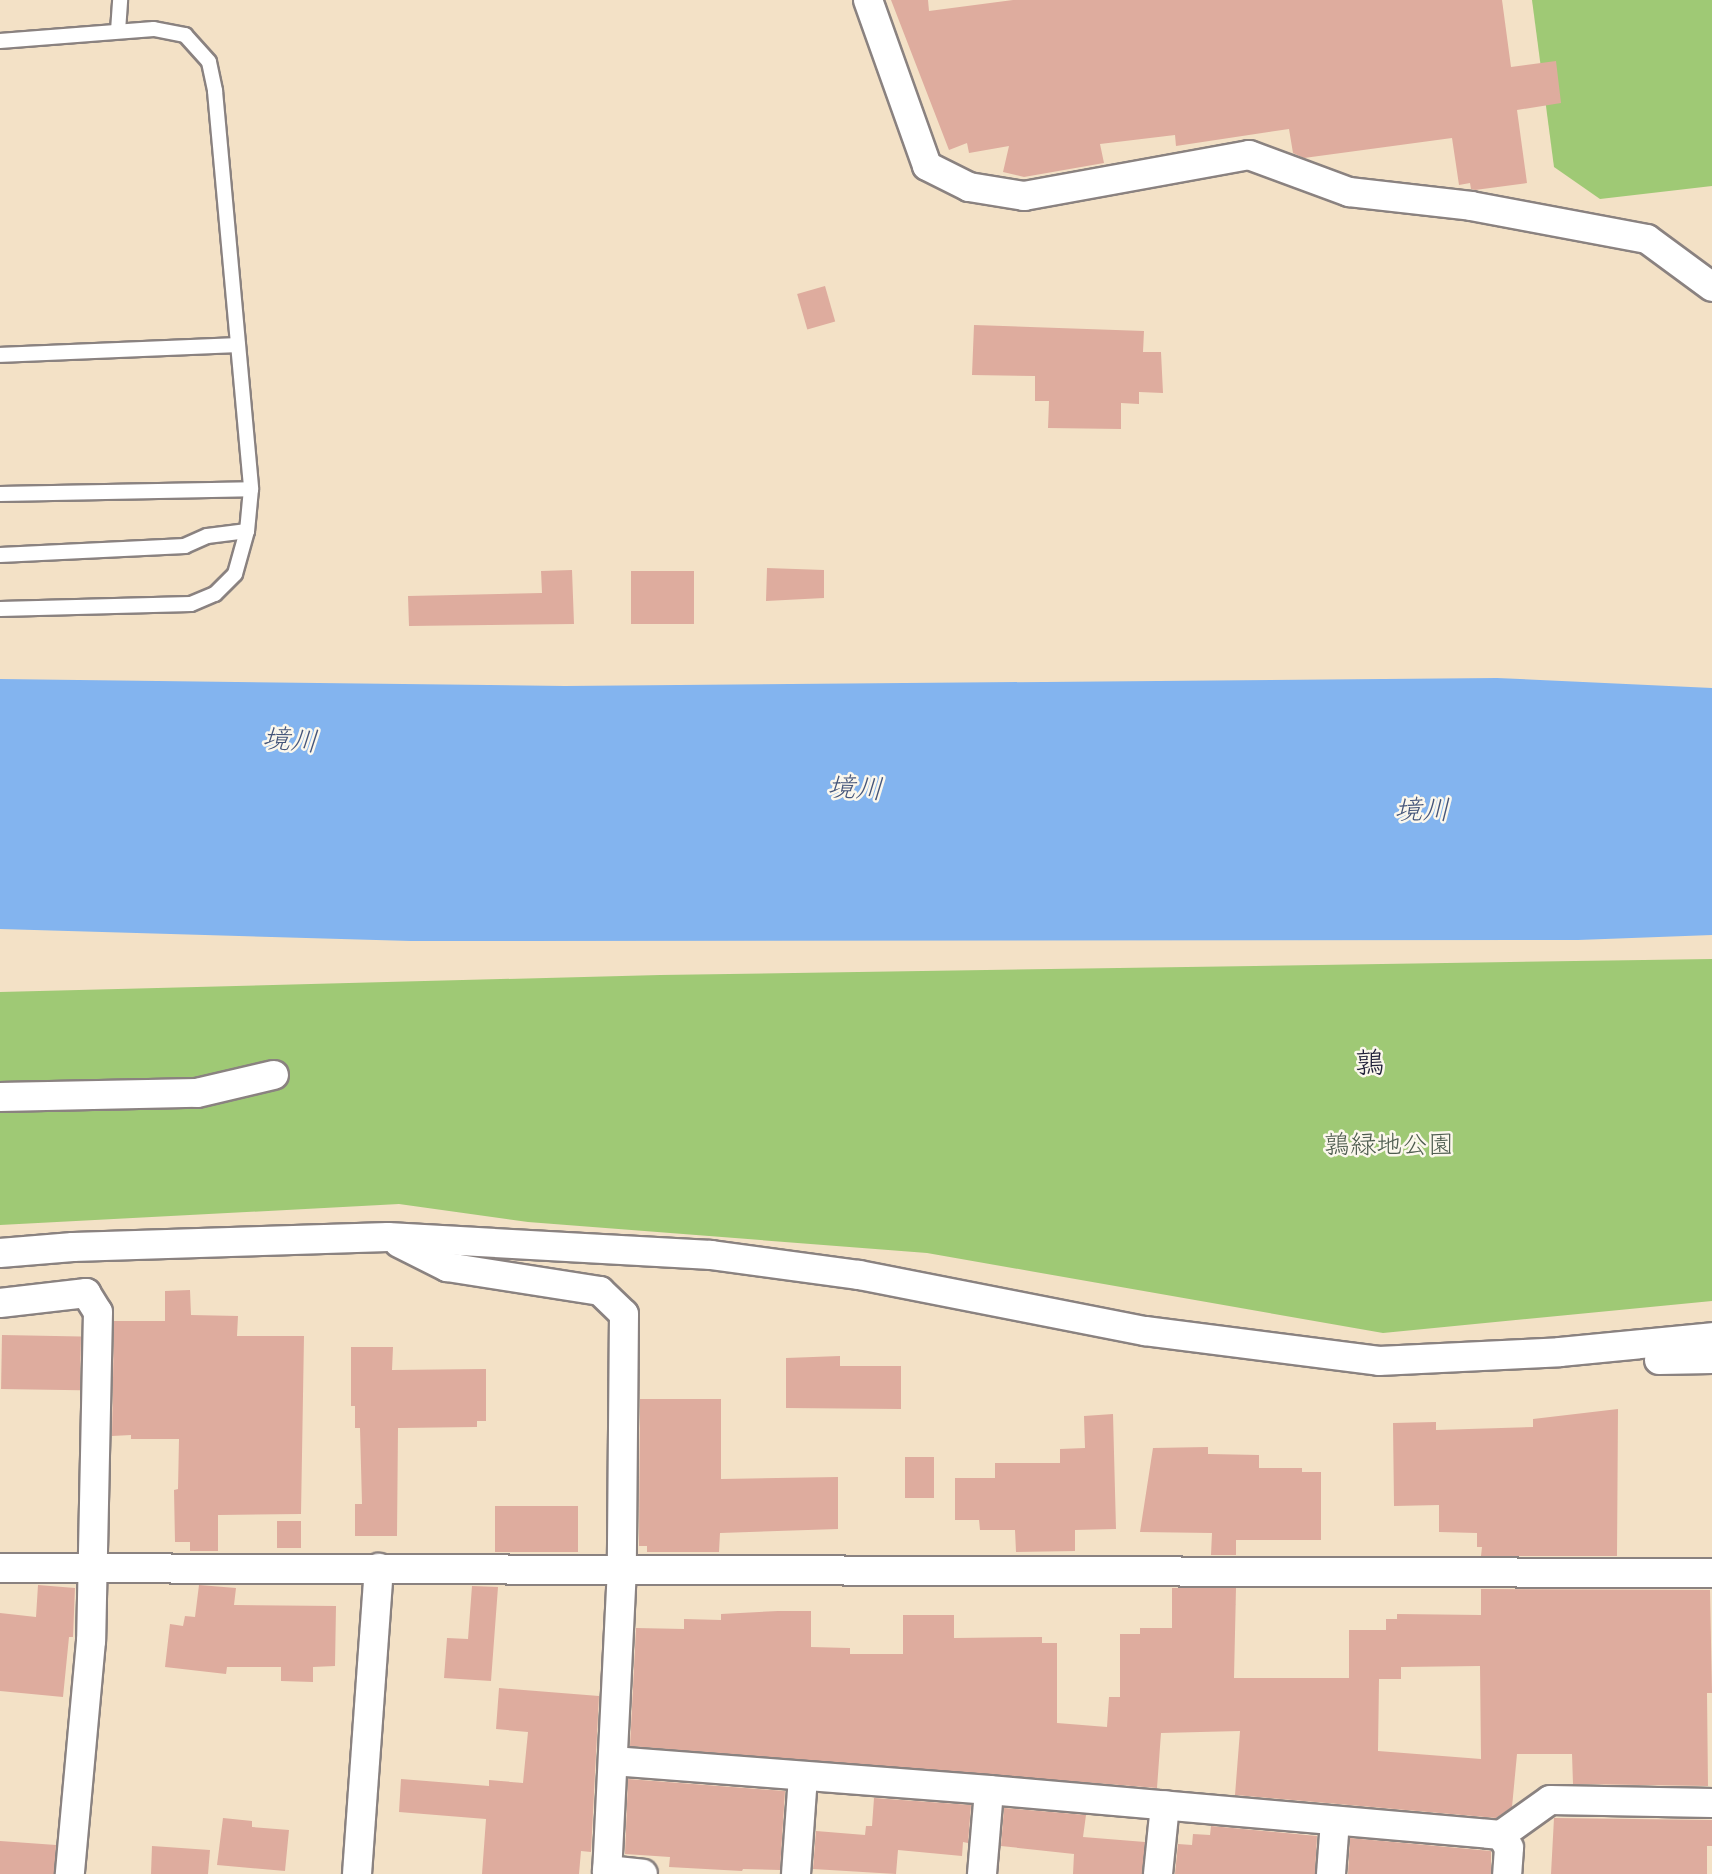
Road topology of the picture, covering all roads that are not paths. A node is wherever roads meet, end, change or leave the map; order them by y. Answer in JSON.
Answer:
{"nodes":[{"id":1,"x":120,"y":0,"type":"edge"},
{"id":2,"x":868,"y":0,"type":"edge"},
{"id":3,"x":118,"y":31,"type":"junction"},
{"id":4,"x":0,"y":41,"type":"edge"},
{"id":5,"x":1712,"y":287,"type":"edge"},
{"id":6,"x":238,"y":345,"type":"junction"},
{"id":7,"x":0,"y":355,"type":"edge"},
{"id":8,"x":251,"y":489,"type":"junction"},
{"id":9,"x":0,"y":494,"type":"edge"},
{"id":10,"x":247,"y":531,"type":"junction"},
{"id":11,"x":0,"y":555,"type":"edge"},
{"id":12,"x":0,"y":609,"type":"edge"},
{"id":13,"x":274,"y":1075,"type":"dead end"},
{"id":14,"x":0,"y":1097,"type":"edge"},
{"id":15,"x":388,"y":1237,"type":"junction"},
{"id":16,"x":0,"y":1253,"type":"edge"},
{"id":17,"x":0,"y":1303,"type":"edge"},
{"id":18,"x":1712,"y":1337,"type":"edge"},
{"id":19,"x":1620,"y":1347,"type":"junction"},
{"id":20,"x":1712,"y":1359,"type":"edge"},
{"id":21,"x":0,"y":1568,"type":"edge"},
{"id":22,"x":93,"y":1568,"type":"junction"},
{"id":23,"x":379,"y":1568,"type":"junction"},
{"id":24,"x":622,"y":1568,"type":"junction"},
{"id":25,"x":1712,"y":1573,"type":"edge"},
{"id":26,"x":614,"y":1762,"type":"junction"},
{"id":27,"x":803,"y":1776,"type":"junction"},
{"id":28,"x":989,"y":1790,"type":"junction"},
{"id":29,"x":1712,"y":1803,"type":"edge"},
{"id":30,"x":1166,"y":1805,"type":"junction"},
{"id":31,"x":1335,"y":1821,"type":"junction"},
{"id":32,"x":1501,"y":1835,"type":"junction"},
{"id":33,"x":607,"y":1872,"type":"edge"},
{"id":34,"x":71,"y":1874,"type":"edge"},
{"id":35,"x":357,"y":1874,"type":"edge"},
{"id":36,"x":643,"y":1874,"type":"edge"},
{"id":37,"x":796,"y":1874,"type":"edge"},
{"id":38,"x":982,"y":1874,"type":"edge"},
{"id":39,"x":1158,"y":1874,"type":"edge"},
{"id":40,"x":1331,"y":1874,"type":"edge"},
{"id":41,"x":1507,"y":1874,"type":"edge"}],
"edges":[{"from":1,"to":3,"type":"lane"},
{"from":2,"to":5,"type":"street"},
{"from":3,"to":4,"type":"lane"},
{"from":3,"to":6,"type":"lane"},
{"from":6,"to":7,"type":"lane"},
{"from":6,"to":8,"type":"lane"},
{"from":8,"to":9,"type":"lane"},
{"from":8,"to":10,"type":"lane"},
{"from":10,"to":11,"type":"lane"},
{"from":10,"to":12,"type":"lane"},
{"from":13,"to":14,"type":"street"},
{"from":15,"to":16,"type":"street"},
{"from":15,"to":19,"type":"street"},
{"from":15,"to":24,"type":"street"},
{"from":17,"to":22,"type":"street"},
{"from":18,"to":19,"type":"street"},
{"from":19,"to":20,"type":"street"},
{"from":21,"to":22,"type":"street"},
{"from":22,"to":23,"type":"street"},
{"from":22,"to":34,"type":"street"},
{"from":23,"to":24,"type":"street"},
{"from":23,"to":35,"type":"street"},
{"from":24,"to":25,"type":"street"},
{"from":24,"to":26,"type":"street"},
{"from":26,"to":27,"type":"street"},
{"from":26,"to":33,"type":"street"},
{"from":27,"to":28,"type":"street"},
{"from":27,"to":37,"type":"street"},
{"from":28,"to":30,"type":"street"},
{"from":28,"to":38,"type":"street"},
{"from":29,"to":32,"type":"street"},
{"from":30,"to":31,"type":"street"},
{"from":30,"to":39,"type":"street"},
{"from":31,"to":32,"type":"street"},
{"from":31,"to":40,"type":"street"},
{"from":32,"to":41,"type":"street"},
{"from":33,"to":36,"type":"street"}]}
